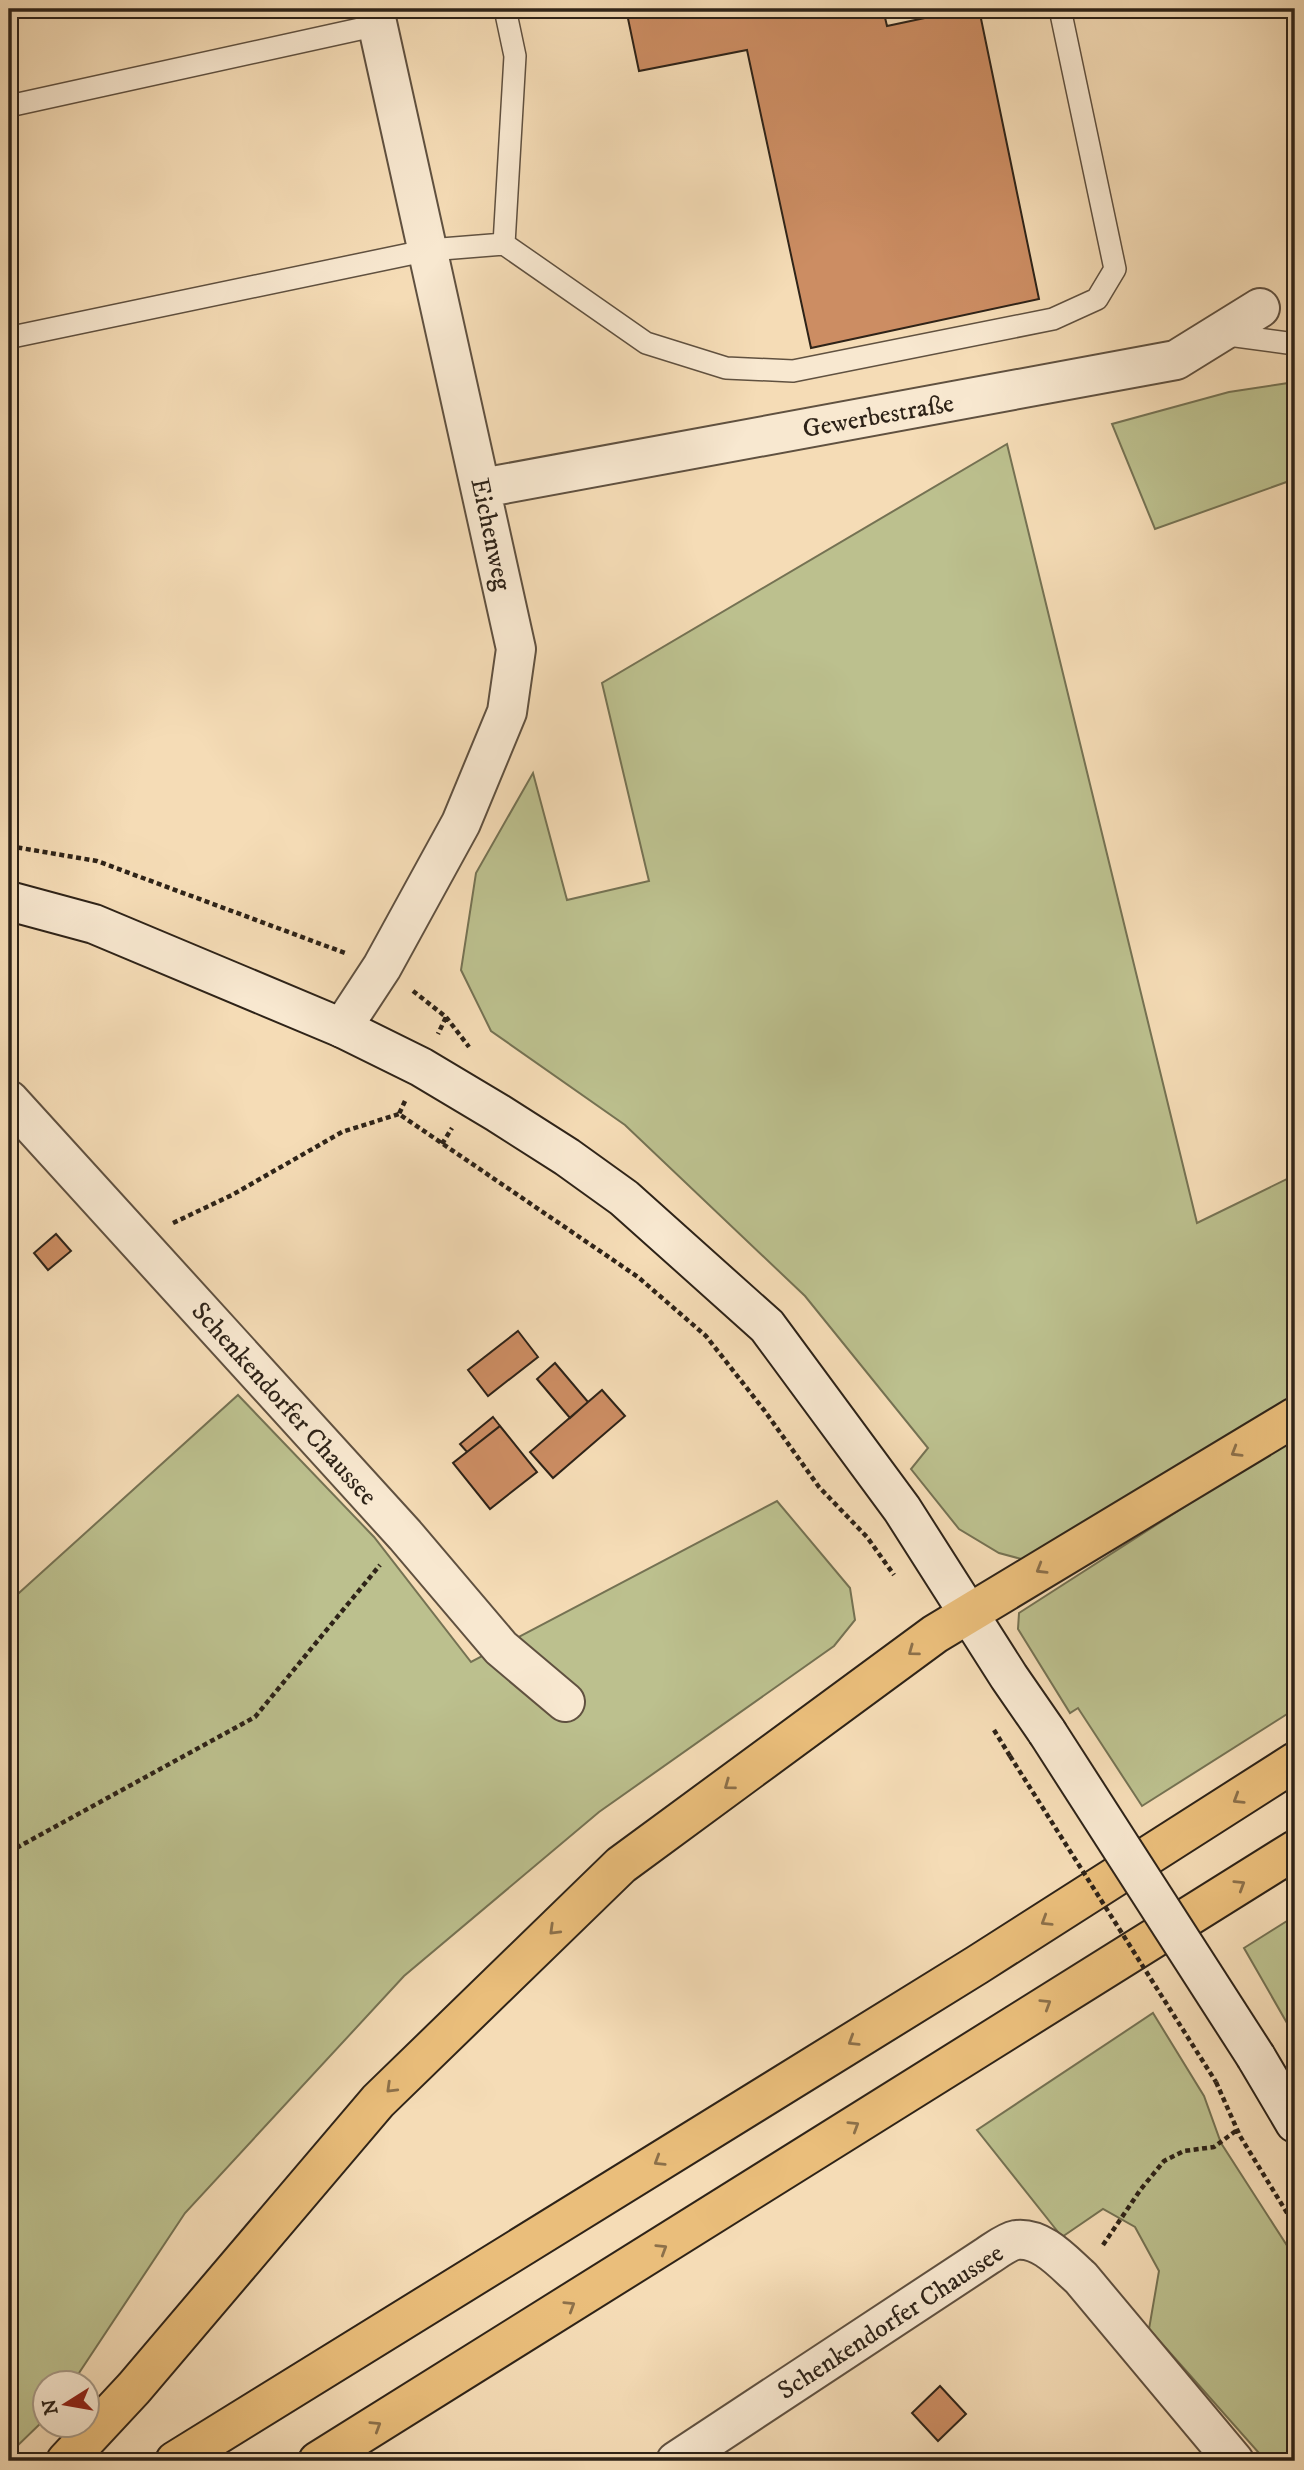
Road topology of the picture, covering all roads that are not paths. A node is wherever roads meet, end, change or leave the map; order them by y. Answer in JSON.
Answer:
{"nodes":[{"id":1,"x":505,"y":9,"type":"edge"},
{"id":2,"x":1060,"y":9,"type":"edge"},
{"id":3,"x":376,"y":17,"type":"edge"},
{"id":4,"x":9,"y":106,"type":"edge"},
{"id":5,"x":504,"y":244,"type":"junction"},
{"id":6,"x":429,"y":250,"type":"junction"},
{"id":7,"x":1260,"y":308,"type":"dead end"},
{"id":8,"x":1218,"y":334,"type":"junction"},
{"id":9,"x":12,"y":337,"type":"dead end"},
{"id":10,"x":1295,"y":344,"type":"edge"},
{"id":11,"x":482,"y":488,"type":"junction"},
{"id":12,"x":9,"y":901,"type":"edge"},
{"id":13,"x":342,"y":1028,"type":"junction"},
{"id":14,"x":9,"y":1100,"type":"edge"},
{"id":15,"x":1295,"y":1417,"type":"edge"},
{"id":16,"x":969,"y":1613,"type":"junction"},
{"id":17,"x":565,"y":1702,"type":"dead end"},
{"id":18,"x":1295,"y":1762,"type":"edge"},
{"id":19,"x":1295,"y":1850,"type":"edge"},
{"id":20,"x":1295,"y":2123,"type":"edge"},
{"id":21,"x":65,"y":2461,"type":"edge"},
{"id":22,"x":175,"y":2461,"type":"edge"},
{"id":23,"x":318,"y":2461,"type":"edge"},
{"id":24,"x":676,"y":2461,"type":"edge"},
{"id":25,"x":1234,"y":2461,"type":"edge"}],
"edges":[{"from":1,"to":5,"type":"lane"},
{"from":2,"to":5,"type":"lane"},
{"from":3,"to":4,"type":"lane"},
{"from":3,"to":6,"type":"street","name":"Eichenweg"},
{"from":5,"to":6,"type":"lane"},
{"from":6,"to":9,"type":"lane"},
{"from":6,"to":11,"type":"street","name":"Eichenweg"},
{"from":7,"to":8,"type":"street","name":"Gewerbestraße"},
{"from":8,"to":10,"type":"lane"},
{"from":8,"to":11,"type":"street","name":"Gewerbestraße"},
{"from":11,"to":13,"type":"street","name":"Eichenweg"},
{"from":12,"to":13,"type":"street"},
{"from":13,"to":16,"type":"street"},
{"from":14,"to":17,"type":"street","name":"Schenkendorfer Chaussee"},
{"from":15,"to":16,"type":"highway","one_way":true},
{"from":16,"to":20,"type":"street","bridge":true},
{"from":16,"to":21,"type":"highway","one_way":true},
{"from":18,"to":22,"type":"highway","one_way":true},
{"from":23,"to":19,"type":"highway","one_way":true},
{"from":24,"to":25,"type":"street","name":"Schenkendorfer Chaussee"}]}
